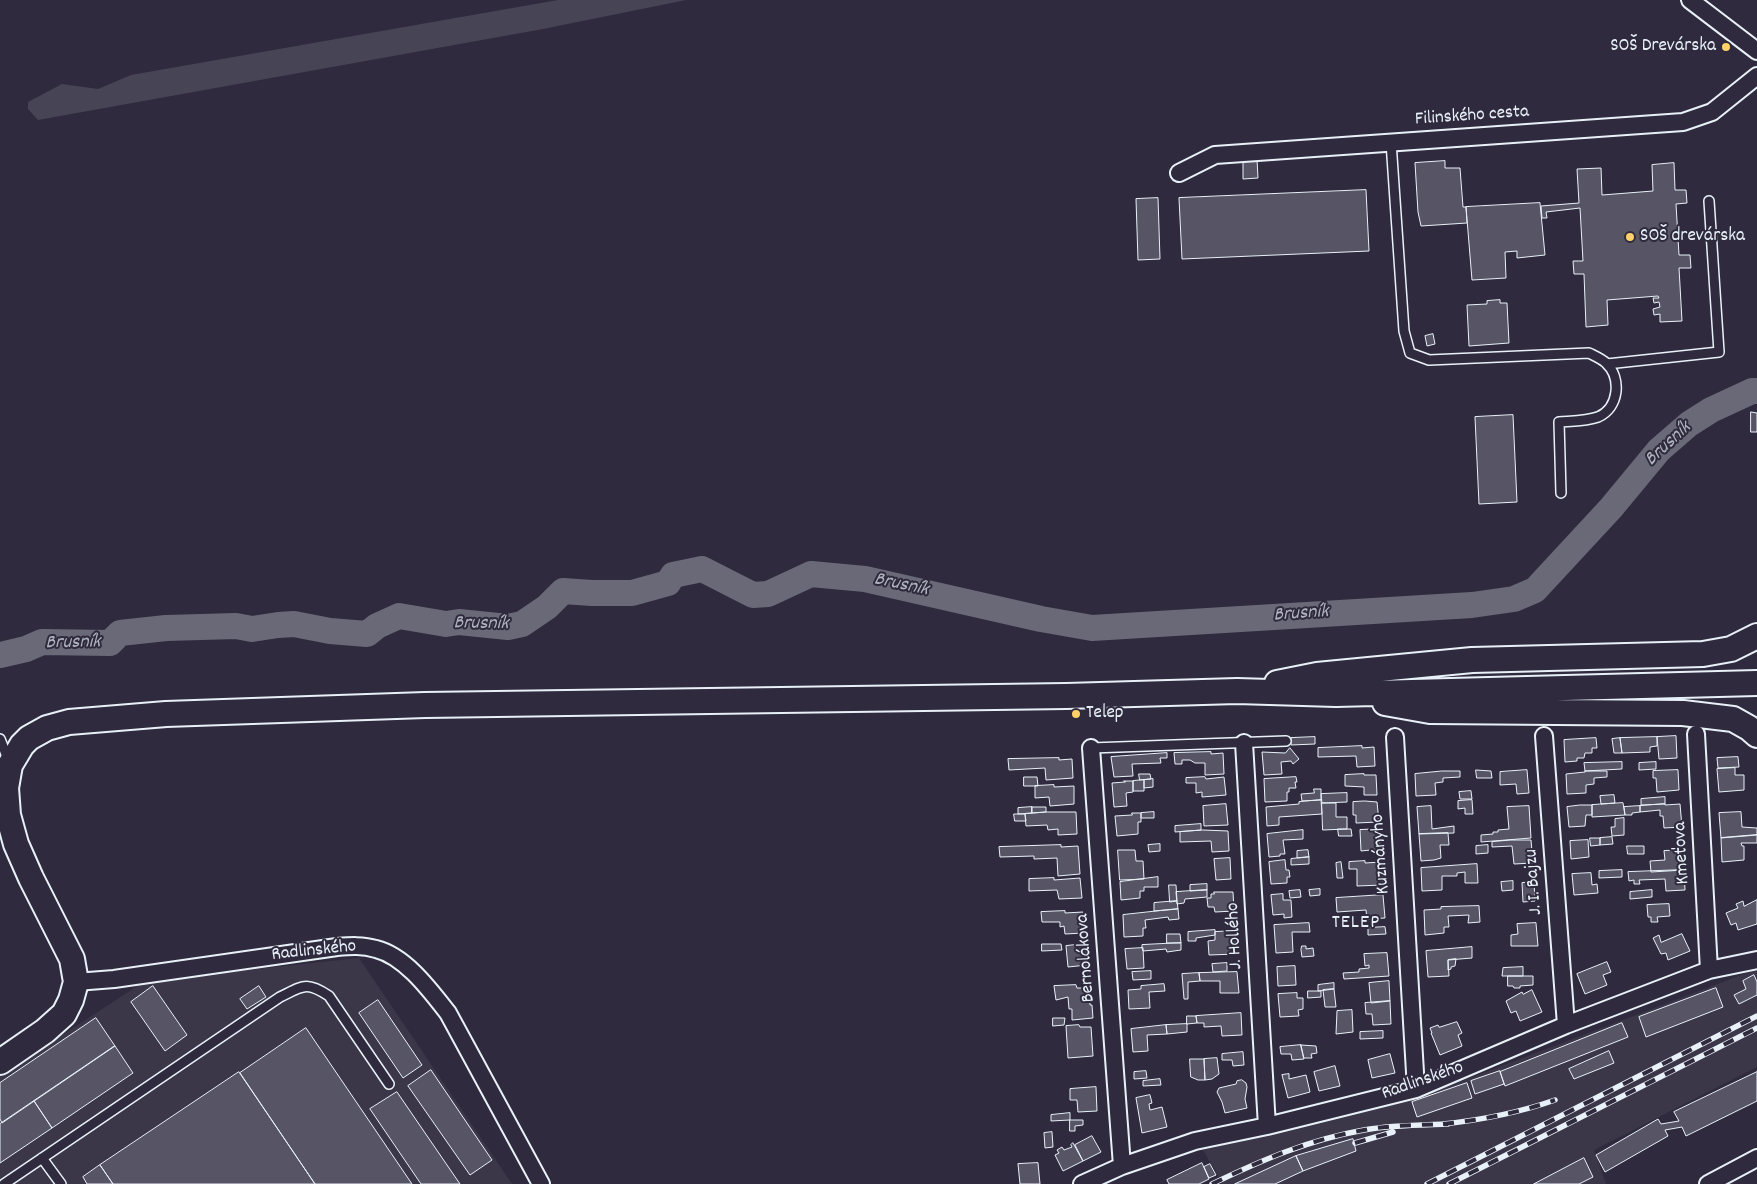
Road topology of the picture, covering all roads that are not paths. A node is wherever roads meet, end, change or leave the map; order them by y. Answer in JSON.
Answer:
{"nodes":[{"id":1,"x":1690,"y":0,"type":"edge"},
{"id":2,"x":1757,"y":51,"type":"edge"},
{"id":3,"x":1757,"y":76,"type":"edge"},
{"id":4,"x":1391,"y":142,"type":"junction"},
{"id":5,"x":1179,"y":173,"type":"dead end"},
{"id":6,"x":1709,"y":200,"type":"dead end"},
{"id":7,"x":1607,"y":364,"type":"junction"},
{"id":8,"x":1561,"y":492,"type":"dead end"},
{"id":9,"x":1757,"y":636,"type":"edge"},
{"id":10,"x":1757,"y":683,"type":"edge"},
{"id":11,"x":1237,"y":691,"type":"junction"},
{"id":12,"x":1336,"y":694,"type":"junction"},
{"id":13,"x":1696,"y":734,"type":"dead end"},
{"id":14,"x":1757,"y":735,"type":"edge"},
{"id":15,"x":1544,"y":736,"type":"dead end"},
{"id":16,"x":1395,"y":737,"type":"dead end"},
{"id":17,"x":0,"y":739,"type":"edge"},
{"id":18,"x":1286,"y":741,"type":"dead end"},
{"id":19,"x":1244,"y":743,"type":"junction"},
{"id":20,"x":1092,"y":748,"type":"joint"},
{"id":21,"x":10,"y":765,"type":"junction"},
{"id":22,"x":1757,"y":960,"type":"edge"},
{"id":23,"x":1710,"y":970,"type":"junction"},
{"id":24,"x":76,"y":982,"type":"junction"},
{"id":25,"x":1566,"y":1025,"type":"junction"},
{"id":26,"x":0,"y":1062,"type":"edge"},
{"id":27,"x":389,"y":1084,"type":"dead end"},
{"id":28,"x":1416,"y":1089,"type":"junction"},
{"id":29,"x":1267,"y":1126,"type":"junction"},
{"id":30,"x":42,"y":1158,"type":"junction"},
{"id":31,"x":1757,"y":1158,"type":"edge"},
{"id":32,"x":1122,"y":1166,"type":"junction"},
{"id":33,"x":4,"y":1184,"type":"edge"},
{"id":34,"x":60,"y":1184,"type":"edge"},
{"id":35,"x":541,"y":1184,"type":"edge"},
{"id":36,"x":1082,"y":1184,"type":"edge"},
{"id":37,"x":1708,"y":1184,"type":"edge"}],
"edges":[{"from":1,"to":2,"type":"street"},
{"from":3,"to":4,"type":"street","name":"Filinského cesta"},
{"from":4,"to":5,"type":"street","name":"Filinského cesta"},
{"from":4,"to":7,"type":"lane"},
{"from":6,"to":7,"type":"lane"},
{"from":7,"to":8,"type":"lane"},
{"from":9,"to":11,"type":"main road"},
{"from":10,"to":12,"type":"main road"},
{"from":11,"to":12,"type":"main road"},
{"from":11,"to":21,"type":"main road"},
{"from":12,"to":14,"type":"main road"},
{"from":13,"to":23,"type":"street","name":"Kmeťova"},
{"from":15,"to":25,"type":"street","name":"J. I. Bajzu"},
{"from":16,"to":28,"type":"street","name":"Kuzmányho"},
{"from":17,"to":21,"type":"lane"},
{"from":18,"to":19,"type":"lane"},
{"from":19,"to":20,"type":"lane"},
{"from":19,"to":29,"type":"street","name":"J. Hollého"},
{"from":20,"to":32,"type":"street","name":"Bernolákova"},
{"from":21,"to":24,"type":"main road"},
{"from":22,"to":23,"type":"street","name":"Radlinského"},
{"from":23,"to":25,"type":"street","name":"Radlinského"},
{"from":24,"to":26,"type":"main road"},
{"from":24,"to":35,"type":"street","name":"Radlinského"},
{"from":25,"to":28,"type":"street","name":"Radlinského"},
{"from":27,"to":30,"type":"lane"},
{"from":28,"to":29,"type":"street","name":"Radlinského"},
{"from":29,"to":32,"type":"street","name":"Radlinského"},
{"from":30,"to":33,"type":"lane"},
{"from":30,"to":34,"type":"lane"},
{"from":31,"to":37,"type":"street"},
{"from":32,"to":36,"type":"street","name":"Radlinského"}]}
